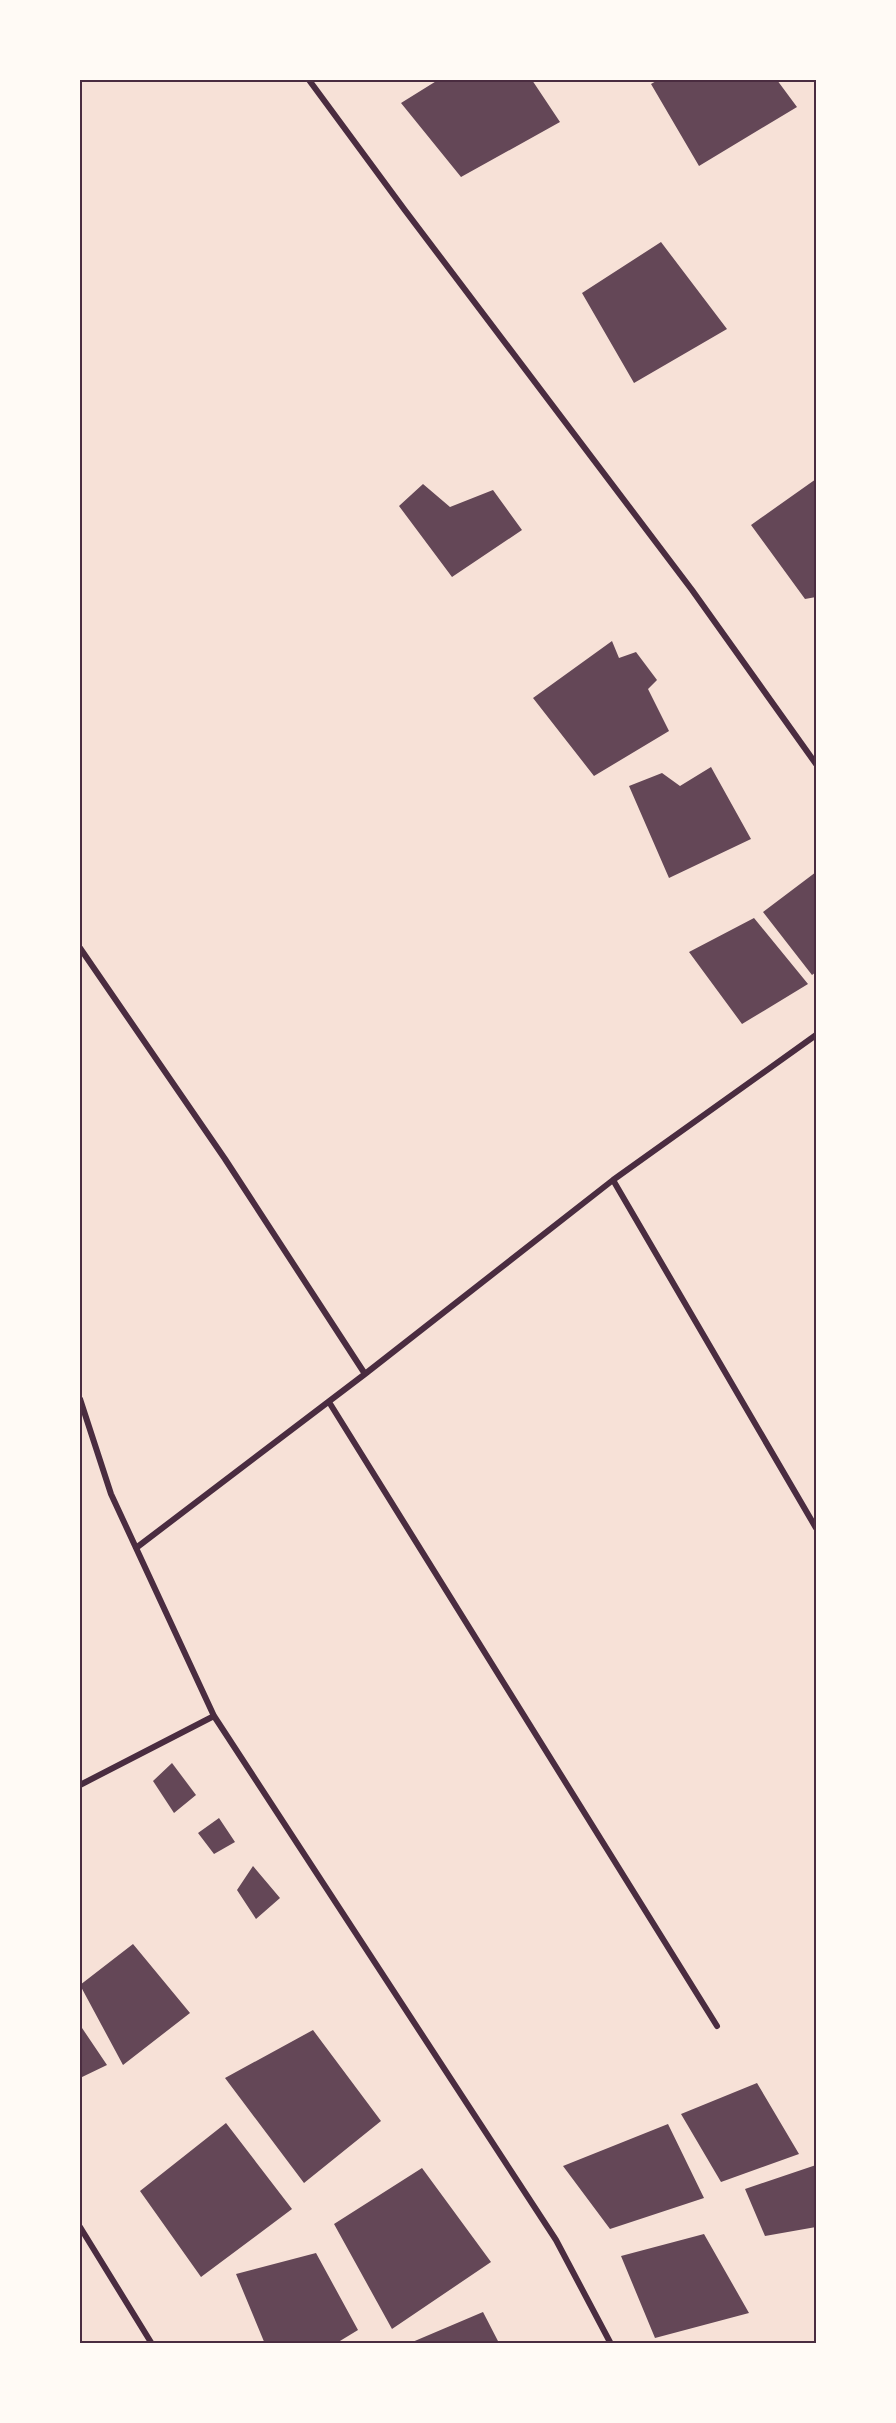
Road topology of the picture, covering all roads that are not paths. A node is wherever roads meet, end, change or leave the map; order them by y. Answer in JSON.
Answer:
{"nodes":[{"id":1,"x":309,"y":80,"type":"edge"},
{"id":2,"x":816,"y":764,"type":"edge"},
{"id":3,"x":80,"y":948,"type":"edge"},
{"id":4,"x":816,"y":1035,"type":"edge"},
{"id":5,"x":613,"y":1180,"type":"junction"},
{"id":6,"x":365,"y":1374,"type":"junction"},
{"id":7,"x":80,"y":1399,"type":"edge"},
{"id":8,"x":329,"y":1402,"type":"junction"},
{"id":9,"x":816,"y":1528,"type":"edge"},
{"id":10,"x":136,"y":1548,"type":"junction"},
{"id":11,"x":214,"y":1716,"type":"junction"},
{"id":12,"x":80,"y":1785,"type":"edge"},
{"id":13,"x":717,"y":2026,"type":"dead end"},
{"id":14,"x":80,"y":2227,"type":"edge"},
{"id":15,"x":152,"y":2343,"type":"edge"},
{"id":16,"x":611,"y":2343,"type":"edge"}],
"edges":[{"from":1,"to":2,"type":"street"},
{"from":3,"to":6,"type":"street"},
{"from":4,"to":5,"type":"street"},
{"from":5,"to":6,"type":"street"},
{"from":5,"to":9,"type":"street"},
{"from":6,"to":8,"type":"street"},
{"from":7,"to":10,"type":"street"},
{"from":8,"to":10,"type":"street"},
{"from":8,"to":13,"type":"street"},
{"from":10,"to":11,"type":"street"},
{"from":11,"to":12,"type":"street"},
{"from":11,"to":16,"type":"street"},
{"from":14,"to":15,"type":"street"}]}
